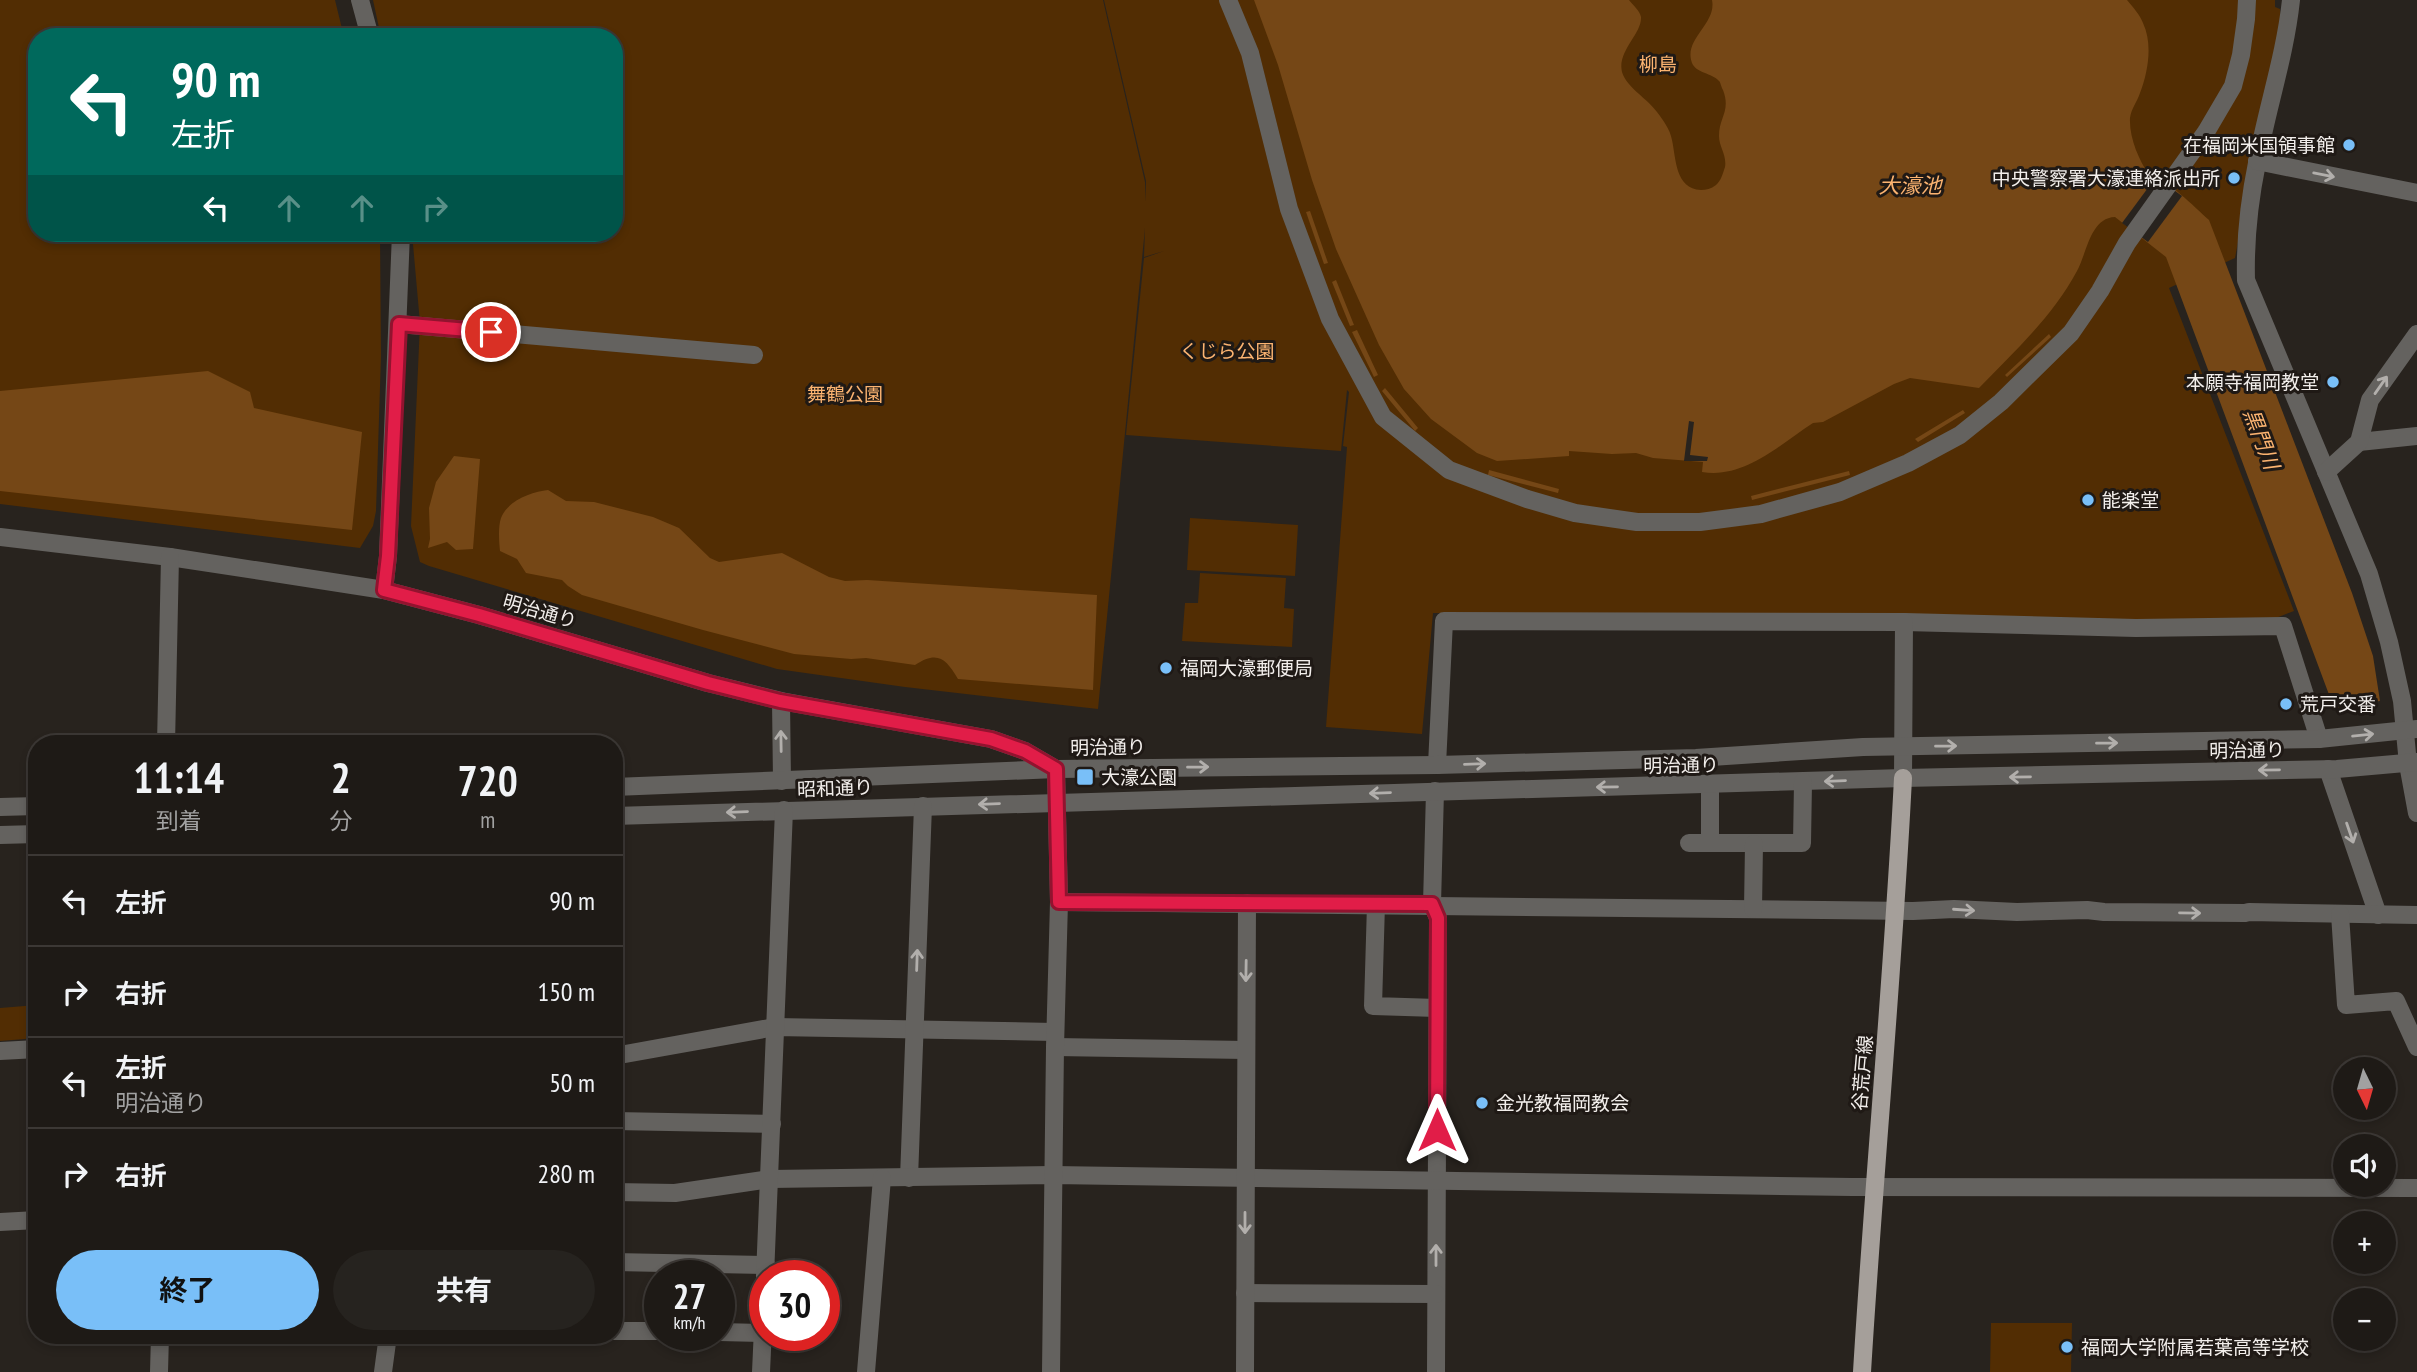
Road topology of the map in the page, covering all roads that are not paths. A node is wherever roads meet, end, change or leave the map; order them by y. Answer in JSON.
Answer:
{"nodes":[{"id":1,"x":360,"y":0,"type":"edge"},
{"id":2,"x":1228,"y":0,"type":"edge"},
{"id":3,"x":2246,"y":0,"type":"edge"},
{"id":4,"x":2291,"y":0,"type":"edge"},
{"id":5,"x":368,"y":28,"type":"edge"},
{"id":6,"x":2257,"y":162,"type":"junction"},
{"id":7,"x":2417,"y":193,"type":"edge"},
{"id":8,"x":401,"y":242,"type":"edge"},
{"id":9,"x":399,"y":324,"type":"junction"},
{"id":10,"x":2417,"y":334,"type":"edge"},
{"id":11,"x":754,"y":355,"type":"dead end"},
{"id":12,"x":2417,"y":436,"type":"edge"},
{"id":13,"x":2360,"y":442,"type":"junction"},
{"id":14,"x":2326,"y":472,"type":"junction"},
{"id":15,"x":0,"y":537,"type":"edge"},
{"id":16,"x":170,"y":557,"type":"junction"},
{"id":17,"x":384,"y":590,"type":"junction"},
{"id":18,"x":1904,"y":622,"type":"junction"},
{"id":19,"x":780,"y":701,"type":"junction"},
{"id":20,"x":2404,"y":731,"type":"edge"},
{"id":21,"x":166,"y":735,"type":"edge"},
{"id":22,"x":2327,"y":739,"type":"junction"},
{"id":23,"x":1904,"y":747,"type":"junction"},
{"id":24,"x":2407,"y":764,"type":"edge"},
{"id":25,"x":1437,"y":765,"type":"junction"},
{"id":26,"x":1056,"y":769,"type":"junction"},
{"id":27,"x":2333,"y":769,"type":"junction"},
{"id":28,"x":1903,"y":778,"type":"junction"},
{"id":29,"x":782,"y":781,"type":"junction"},
{"id":30,"x":1803,"y":782,"type":"junction"},
{"id":31,"x":1710,"y":785,"type":"junction"},
{"id":32,"x":623,"y":787,"type":"edge"},
{"id":33,"x":1435,"y":791,"type":"junction"},
{"id":34,"x":1058,"y":802,"type":"junction"},
{"id":35,"x":28,"y":806,"type":"edge"},
{"id":36,"x":923,"y":806,"type":"junction"},
{"id":37,"x":0,"y":807,"type":"edge"},
{"id":38,"x":784,"y":810,"type":"junction"},
{"id":39,"x":2417,"y":813,"type":"edge"},
{"id":40,"x":623,"y":816,"type":"edge"},
{"id":41,"x":28,"y":834,"type":"edge"},
{"id":42,"x":0,"y":835,"type":"edge"},
{"id":43,"x":1689,"y":843,"type":"dead end"},
{"id":44,"x":1710,"y":843,"type":"junction"},
{"id":45,"x":1754,"y":844,"type":"junction"},
{"id":46,"x":1059,"y":902,"type":"junction"},
{"id":47,"x":1247,"y":903,"type":"junction"},
{"id":48,"x":1376,"y":904,"type":"junction"},
{"id":49,"x":1432,"y":904,"type":"junction"},
{"id":50,"x":1753,"y":909,"type":"junction"},
{"id":51,"x":1896,"y":911,"type":"junction"},
{"id":52,"x":2340,"y":914,"type":"junction"},
{"id":53,"x":2378,"y":915,"type":"junction"},
{"id":54,"x":2417,"y":915,"type":"edge"},
{"id":55,"x":1437,"y":1008,"type":"junction"},
{"id":56,"x":775,"y":1027,"type":"junction"},
{"id":57,"x":914,"y":1028,"type":"junction"},
{"id":58,"x":1055,"y":1039,"type":"junction"},
{"id":59,"x":2417,"y":1047,"type":"edge"},
{"id":60,"x":28,"y":1049,"type":"edge"},
{"id":61,"x":1245,"y":1050,"type":"junction"},
{"id":62,"x":0,"y":1051,"type":"edge"},
{"id":63,"x":623,"y":1054,"type":"edge"},
{"id":64,"x":623,"y":1121,"type":"edge"},
{"id":65,"x":772,"y":1124,"type":"junction"},
{"id":66,"x":1053,"y":1175,"type":"junction"},
{"id":67,"x":1245,"y":1177,"type":"junction"},
{"id":68,"x":883,"y":1178,"type":"junction"},
{"id":69,"x":909,"y":1178,"type":"junction"},
{"id":70,"x":770,"y":1179,"type":"junction"},
{"id":71,"x":1437,"y":1180,"type":"junction"},
{"id":72,"x":1874,"y":1185,"type":"junction"},
{"id":73,"x":2417,"y":1188,"type":"edge"},
{"id":74,"x":623,"y":1192,"type":"edge"},
{"id":75,"x":28,"y":1220,"type":"edge"},
{"id":76,"x":0,"y":1222,"type":"edge"},
{"id":77,"x":766,"y":1260,"type":"edge"},
{"id":78,"x":623,"y":1262,"type":"edge"},
{"id":79,"x":749,"y":1269,"type":"edge"},
{"id":80,"x":1245,"y":1293,"type":"junction"},
{"id":81,"x":1436,"y":1294,"type":"junction"},
{"id":82,"x":623,"y":1331,"type":"edge"},
{"id":83,"x":644,"y":1331,"type":"edge"},
{"id":84,"x":160,"y":1344,"type":"edge"},
{"id":85,"x":387,"y":1344,"type":"edge"},
{"id":86,"x":762,"y":1351,"type":"edge"},
{"id":87,"x":159,"y":1372,"type":"edge"},
{"id":88,"x":383,"y":1372,"type":"edge"},
{"id":89,"x":761,"y":1372,"type":"edge"},
{"id":90,"x":866,"y":1372,"type":"edge"},
{"id":91,"x":1051,"y":1372,"type":"edge"},
{"id":92,"x":1245,"y":1372,"type":"edge"},
{"id":93,"x":1436,"y":1372,"type":"edge"},
{"id":94,"x":1862,"y":1372,"type":"edge"}],
"edges":[{"from":1,"to":5,"type":"street"},
{"from":2,"to":3,"type":"street"},
{"from":4,"to":6,"type":"street"},
{"from":6,"to":7,"type":"street","one_way":true},
{"from":6,"to":14,"type":"street"},
{"from":8,"to":9,"type":"street"},
{"from":9,"to":11,"type":"street"},
{"from":9,"to":17,"type":"street"},
{"from":13,"to":10,"type":"street","one_way":true},
{"from":12,"to":13,"type":"street"},
{"from":13,"to":14,"type":"street"},
{"from":14,"to":20,"type":"street"},
{"from":15,"to":16,"type":"street","name":"明治通り"},
{"from":16,"to":17,"type":"street","name":"明治通り"},
{"from":16,"to":21,"type":"street"},
{"from":17,"to":19,"type":"street","name":"明治通り"},
{"from":18,"to":22,"type":"street"},
{"from":18,"to":23,"type":"street"},
{"from":18,"to":25,"type":"street"},
{"from":19,"to":26,"type":"street","name":"明治通り"},
{"from":29,"to":19,"type":"street","one_way":true},
{"from":22,"to":20,"type":"street","name":"明治通り","one_way":true},
{"from":20,"to":24,"type":"street"},
{"from":23,"to":22,"type":"street","name":"明治通り","one_way":true},
{"from":25,"to":23,"type":"street","name":"明治通り","one_way":true},
{"from":23,"to":28,"type":"street"},
{"from":24,"to":27,"type":"street","name":"明治通り"},
{"from":24,"to":39,"type":"street"},
{"from":26,"to":25,"type":"street","name":"明治通り","one_way":true},
{"from":26,"to":29,"type":"street","name":"昭和通り"},
{"from":26,"to":34,"type":"street","name":"明治通り"},
{"from":27,"to":28,"type":"street","name":"明治通り","one_way":true},
{"from":27,"to":53,"type":"street","one_way":true},
{"from":28,"to":30,"type":"street","name":"明治通り","one_way":true},
{"from":28,"to":51,"type":"main road","name":"谷荒戸線"},
{"from":29,"to":32,"type":"street","name":"昭和通り"},
{"from":30,"to":31,"type":"street","name":"明治通り"},
{"from":30,"to":45,"type":"street"},
{"from":31,"to":33,"type":"street","name":"明治通り","one_way":true},
{"from":31,"to":44,"type":"street"},
{"from":33,"to":34,"type":"street","name":"明治通り","one_way":true},
{"from":33,"to":49,"type":"street"},
{"from":34,"to":36,"type":"street","name":"昭和通り","one_way":true},
{"from":34,"to":46,"type":"street"},
{"from":35,"to":37,"type":"street"},
{"from":36,"to":38,"type":"street","name":"昭和通り"},
{"from":57,"to":36,"type":"street","one_way":true},
{"from":38,"to":40,"type":"street","name":"昭和通り","one_way":true},
{"from":38,"to":56,"type":"street"},
{"from":41,"to":42,"type":"street"},
{"from":43,"to":44,"type":"street"},
{"from":44,"to":45,"type":"street"},
{"from":45,"to":50,"type":"street"},
{"from":46,"to":47,"type":"street"},
{"from":46,"to":58,"type":"street"},
{"from":47,"to":48,"type":"street"},
{"from":47,"to":61,"type":"street","one_way":true},
{"from":48,"to":49,"type":"street"},
{"from":48,"to":55,"type":"street"},
{"from":49,"to":50,"type":"street"},
{"from":49,"to":55,"type":"street"},
{"from":50,"to":51,"type":"street"},
{"from":51,"to":52,"type":"street","one_way":true},
{"from":51,"to":72,"type":"main road","name":"谷荒戸線"},
{"from":52,"to":53,"type":"street"},
{"from":52,"to":59,"type":"street"},
{"from":53,"to":54,"type":"street"},
{"from":55,"to":71,"type":"street"},
{"from":56,"to":57,"type":"street"},
{"from":56,"to":63,"type":"street"},
{"from":56,"to":65,"type":"street"},
{"from":57,"to":58,"type":"street"},
{"from":57,"to":69,"type":"street"},
{"from":58,"to":61,"type":"street"},
{"from":58,"to":66,"type":"street"},
{"from":60,"to":62,"type":"street"},
{"from":61,"to":67,"type":"street"},
{"from":64,"to":65,"type":"street"},
{"from":65,"to":70,"type":"street"},
{"from":66,"to":67,"type":"street"},
{"from":66,"to":69,"type":"street"},
{"from":66,"to":91,"type":"street"},
{"from":67,"to":71,"type":"street"},
{"from":67,"to":80,"type":"street","one_way":true},
{"from":68,"to":69,"type":"street"},
{"from":68,"to":70,"type":"street"},
{"from":68,"to":90,"type":"street"},
{"from":70,"to":74,"type":"street"},
{"from":70,"to":77,"type":"street"},
{"from":71,"to":72,"type":"street"},
{"from":81,"to":71,"type":"street","one_way":true},
{"from":72,"to":73,"type":"street"},
{"from":72,"to":94,"type":"main road","name":"谷荒戸線"},
{"from":75,"to":76,"type":"street"},
{"from":78,"to":79,"type":"street"},
{"from":80,"to":81,"type":"street"},
{"from":80,"to":92,"type":"street"},
{"from":81,"to":93,"type":"street"},
{"from":82,"to":83,"type":"street"},
{"from":84,"to":87,"type":"street"},
{"from":85,"to":88,"type":"street"},
{"from":86,"to":89,"type":"street"}]}
